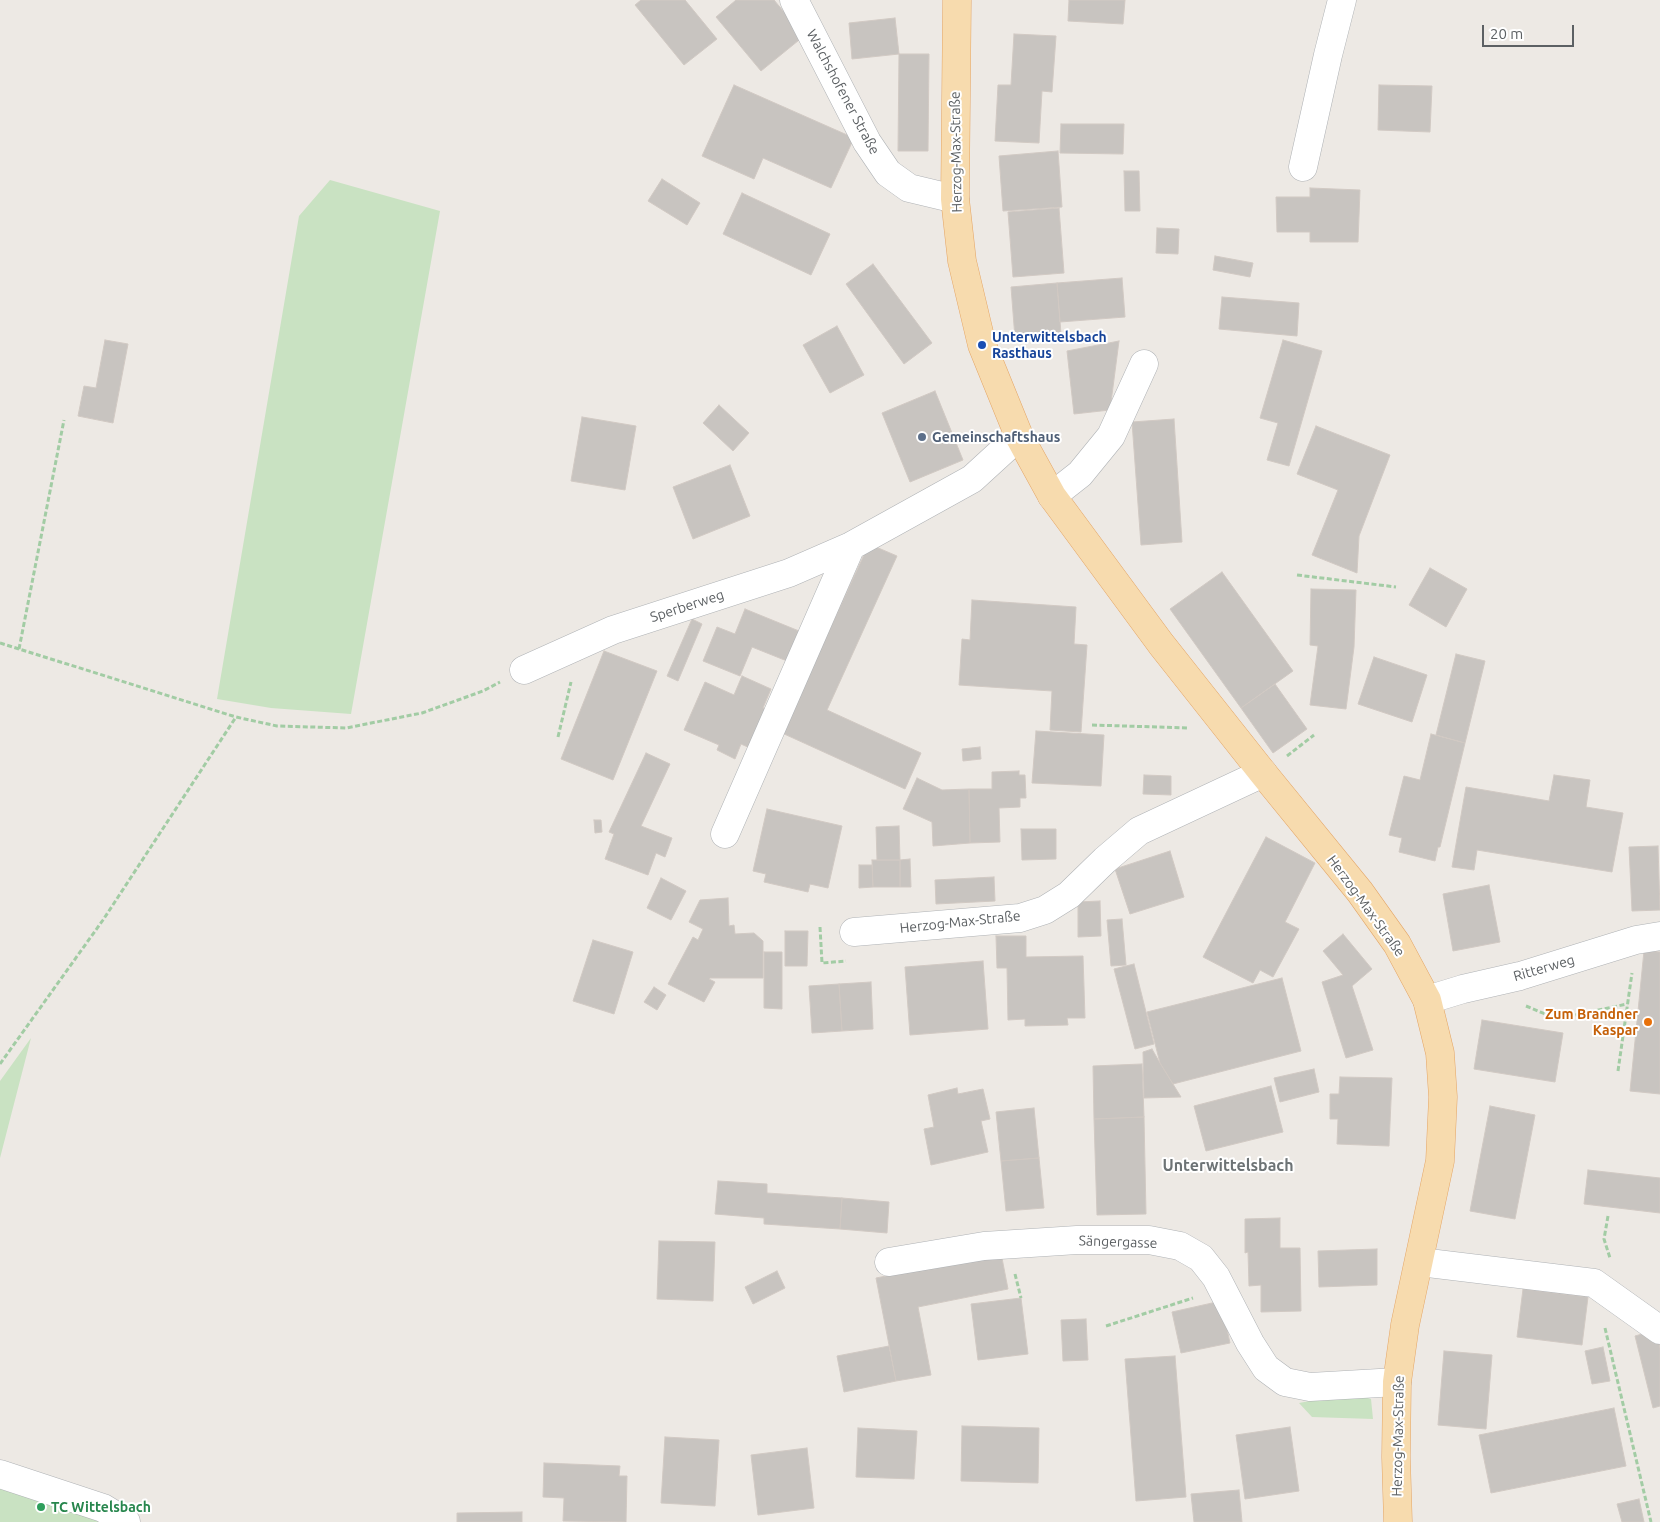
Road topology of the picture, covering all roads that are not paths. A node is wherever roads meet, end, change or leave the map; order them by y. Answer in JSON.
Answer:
{"nodes":[{"id":1,"x":794,"y":0,"type":"edge"},
{"id":2,"x":957,"y":0,"type":"edge"},
{"id":3,"x":1342,"y":0,"type":"edge"},
{"id":4,"x":1303,"y":167,"type":"dead end"},
{"id":5,"x":955,"y":198,"type":"junction"},
{"id":6,"x":1144,"y":364,"type":"dead end"},
{"id":7,"x":1018,"y":436,"type":"junction"},
{"id":8,"x":1052,"y":496,"type":"junction"},
{"id":9,"x":851,"y":546,"type":"junction"},
{"id":10,"x":524,"y":670,"type":"road end"},
{"id":11,"x":1263,"y":773,"type":"junction"},
{"id":12,"x":725,"y":834,"type":"dead end"},
{"id":13,"x":854,"y":932,"type":"dead end"},
{"id":14,"x":1648,"y":938,"type":"edge"},
{"id":15,"x":1427,"y":1000,"type":"junction"},
{"id":16,"x":889,"y":1262,"type":"dead end"},
{"id":17,"x":1420,"y":1262,"type":"junction"},
{"id":18,"x":1660,"y":1330,"type":"edge"},
{"id":19,"x":1397,"y":1382,"type":"junction"},
{"id":20,"x":0,"y":1474,"type":"edge"},
{"id":21,"x":126,"y":1522,"type":"edge"},
{"id":22,"x":1398,"y":1522,"type":"edge"}],
"edges":[{"from":1,"to":5,"type":"street","name":"Walchshofener Straße"},
{"from":2,"to":5,"type":"main road","name":"Herzog-Max-Straße"},
{"from":3,"to":4,"type":"street"},
{"from":5,"to":7,"type":"main road","name":"Herzog-Max-Straße"},
{"from":6,"to":8,"type":"street"},
{"from":7,"to":8,"type":"main road","name":"Herzog-Max-Straße"},
{"from":7,"to":9,"type":"street","name":"Sperberweg"},
{"from":8,"to":11,"type":"main road","name":"Herzog-Max-Straße"},
{"from":9,"to":10,"type":"street","name":"Sperberweg"},
{"from":9,"to":12,"type":"street"},
{"from":11,"to":13,"type":"street","name":"Herzog-Max-Straße"},
{"from":11,"to":15,"type":"main road","name":"Herzog-Max-Straße"},
{"from":14,"to":15,"type":"street","name":"Ritterweg"},
{"from":15,"to":17,"type":"main road","name":"Herzog-Max-Straße"},
{"from":16,"to":19,"type":"street","name":"Sängergasse"},
{"from":17,"to":18,"type":"street"},
{"from":17,"to":19,"type":"main road","name":"Herzog-Max-Straße"},
{"from":19,"to":22,"type":"main road","name":"Herzog-Max-Straße"},
{"from":20,"to":21,"type":"street"}]}
